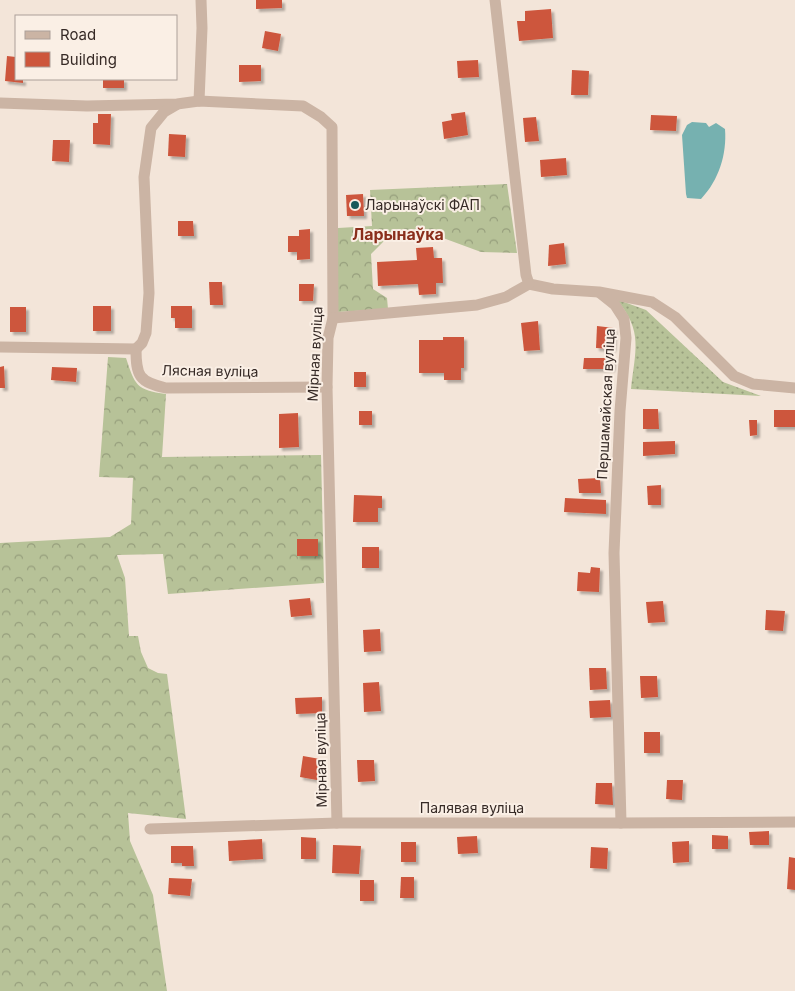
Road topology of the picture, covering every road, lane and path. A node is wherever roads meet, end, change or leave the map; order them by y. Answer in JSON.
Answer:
{"nodes":[{"id":1,"x":201,"y":0,"type":"edge"},
{"id":2,"x":495,"y":0,"type":"edge"},
{"id":3,"x":199,"y":100,"type":"junction"},
{"id":4,"x":0,"y":103,"type":"edge"},
{"id":5,"x":177,"y":104,"type":"junction"},
{"id":6,"x":529,"y":284,"type":"junction"},
{"id":7,"x":599,"y":292,"type":"junction"},
{"id":8,"x":333,"y":318,"type":"junction"},
{"id":9,"x":0,"y":347,"type":"edge"},
{"id":10,"x":136,"y":349,"type":"junction"},
{"id":11,"x":327,"y":387,"type":"junction"},
{"id":12,"x":795,"y":388,"type":"edge"},
{"id":13,"x":795,"y":822,"type":"edge"},
{"id":14,"x":337,"y":823,"type":"junction"},
{"id":15,"x":621,"y":824,"type":"junction"},
{"id":16,"x":150,"y":829,"type":"dead end"}],
"edges":[{"from":1,"to":3,"type":"street"},
{"from":2,"to":6,"type":"street"},
{"from":3,"to":5,"type":"street"},
{"from":3,"to":8,"type":"street","name":"Мірная вуліца"},
{"from":4,"to":5,"type":"street"},
{"from":5,"to":10,"type":"street"},
{"from":6,"to":7,"type":"street"},
{"from":6,"to":8,"type":"street"},
{"from":7,"to":12,"type":"street"},
{"from":7,"to":15,"type":"street","name":"Першамайская вуліца"},
{"from":8,"to":11,"type":"street","name":"Мірная вуліца"},
{"from":9,"to":10,"type":"street"},
{"from":10,"to":11,"type":"street","name":"Лясная вуліца"},
{"from":11,"to":14,"type":"street","name":"Мірная вуліца"},
{"from":13,"to":15,"type":"street","name":"Палявая вуліца"},
{"from":14,"to":15,"type":"street","name":"Палявая вуліца"},
{"from":14,"to":16,"type":"street","name":"Палявая вуліца"}]}
